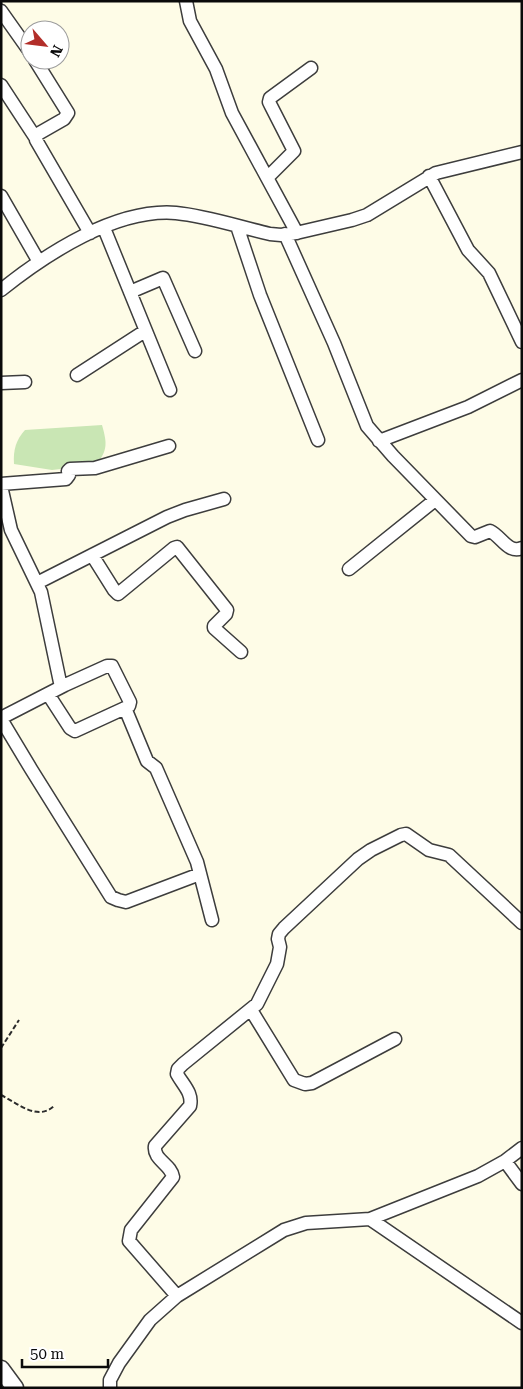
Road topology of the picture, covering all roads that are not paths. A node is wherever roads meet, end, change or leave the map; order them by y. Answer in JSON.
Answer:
{"nodes":[{"id":1,"x":186,"y":1,"type":"edge"},
{"id":2,"x":1,"y":10,"type":"edge"},
{"id":3,"x":20,"y":38,"type":"edge"},
{"id":4,"x":311,"y":68,"type":"dead end"},
{"id":5,"x":41,"y":70,"type":"edge"},
{"id":6,"x":1,"y":84,"type":"edge"},
{"id":7,"x":35,"y":137,"type":"junction"},
{"id":8,"x":522,"y":152,"type":"edge"},
{"id":9,"x":429,"y":176,"type":"junction"},
{"id":10,"x":268,"y":177,"type":"junction"},
{"id":11,"x":1,"y":196,"type":"edge"},
{"id":12,"x":237,"y":226,"type":"junction"},
{"id":13,"x":104,"y":228,"type":"junction"},
{"id":14,"x":90,"y":233,"type":"junction"},
{"id":15,"x":292,"y":233,"type":"junction"},
{"id":16,"x":38,"y":262,"type":"junction"},
{"id":17,"x":1,"y":290,"type":"edge"},
{"id":18,"x":130,"y":292,"type":"junction"},
{"id":19,"x":145,"y":332,"type":"junction"},
{"id":20,"x":522,"y":342,"type":"edge"},
{"id":21,"x":195,"y":351,"type":"dead end"},
{"id":22,"x":78,"y":375,"type":"dead end"},
{"id":23,"x":522,"y":380,"type":"edge"},
{"id":24,"x":26,"y":382,"type":"dead end"},
{"id":25,"x":1,"y":383,"type":"edge"},
{"id":26,"x":170,"y":390,"type":"dead end"},
{"id":27,"x":318,"y":440,"type":"dead end"},
{"id":28,"x":379,"y":441,"type":"junction"},
{"id":29,"x":169,"y":446,"type":"dead end"},
{"id":30,"x":1,"y":485,"type":"edge"},
{"id":31,"x":224,"y":499,"type":"dead end"},
{"id":32,"x":435,"y":500,"type":"junction"},
{"id":33,"x":522,"y":548,"type":"edge"},
{"id":34,"x":92,"y":555,"type":"junction"},
{"id":35,"x":349,"y":570,"type":"dead end"},
{"id":36,"x":37,"y":583,"type":"junction"},
{"id":37,"x":240,"y":652,"type":"dead end"},
{"id":38,"x":61,"y":687,"type":"junction"},
{"id":39,"x":48,"y":694,"type":"junction"},
{"id":40,"x":125,"y":708,"type":"junction"},
{"id":41,"x":1,"y":718,"type":"edge"},
{"id":42,"x":200,"y":874,"type":"junction"},
{"id":43,"x":212,"y":920,"type":"dead end"},
{"id":44,"x":522,"y":923,"type":"edge"},
{"id":45,"x":251,"y":1010,"type":"junction"},
{"id":46,"x":395,"y":1039,"type":"dead end"},
{"id":47,"x":522,"y":1148,"type":"edge"},
{"id":48,"x":505,"y":1161,"type":"junction"},
{"id":49,"x":522,"y":1184,"type":"edge"},
{"id":50,"x":370,"y":1219,"type":"junction"},
{"id":51,"x":177,"y":1296,"type":"junction"},
{"id":52,"x":522,"y":1324,"type":"edge"},
{"id":53,"x":1,"y":1369,"type":"edge"},
{"id":54,"x":15,"y":1388,"type":"edge"},
{"id":55,"x":110,"y":1388,"type":"edge"}],
"edges":[{"from":1,"to":10,"type":"street"},
{"from":2,"to":3,"type":"street"},
{"from":4,"to":10,"type":"street"},
{"from":5,"to":7,"type":"street"},
{"from":6,"to":7,"type":"street"},
{"from":7,"to":14,"type":"street"},
{"from":8,"to":9,"type":"street"},
{"from":9,"to":15,"type":"street"},
{"from":9,"to":20,"type":"street"},
{"from":10,"to":15,"type":"street"},
{"from":11,"to":16,"type":"street"},
{"from":12,"to":13,"type":"street"},
{"from":12,"to":15,"type":"street"},
{"from":12,"to":27,"type":"street"},
{"from":13,"to":14,"type":"street"},
{"from":13,"to":18,"type":"street"},
{"from":14,"to":16,"type":"street"},
{"from":15,"to":28,"type":"street"},
{"from":16,"to":17,"type":"street"},
{"from":18,"to":19,"type":"street"},
{"from":18,"to":21,"type":"street"},
{"from":19,"to":22,"type":"street"},
{"from":19,"to":26,"type":"street"},
{"from":23,"to":28,"type":"street"},
{"from":24,"to":25,"type":"street"},
{"from":28,"to":32,"type":"street"},
{"from":29,"to":30,"type":"street"},
{"from":30,"to":36,"type":"street"},
{"from":31,"to":34,"type":"street"},
{"from":32,"to":33,"type":"street"},
{"from":32,"to":35,"type":"street"},
{"from":34,"to":36,"type":"street"},
{"from":34,"to":37,"type":"street"},
{"from":36,"to":38,"type":"street"},
{"from":38,"to":39,"type":"street"},
{"from":38,"to":40,"type":"street"},
{"from":39,"to":40,"type":"street"},
{"from":39,"to":41,"type":"street"},
{"from":40,"to":42,"type":"street"},
{"from":41,"to":42,"type":"street"},
{"from":42,"to":43,"type":"street"},
{"from":44,"to":45,"type":"street"},
{"from":45,"to":46,"type":"street"},
{"from":45,"to":51,"type":"street"},
{"from":47,"to":48,"type":"street"},
{"from":48,"to":49,"type":"street"},
{"from":48,"to":50,"type":"street"},
{"from":50,"to":51,"type":"street"},
{"from":50,"to":52,"type":"street"},
{"from":51,"to":55,"type":"street"},
{"from":53,"to":54,"type":"street"}]}
